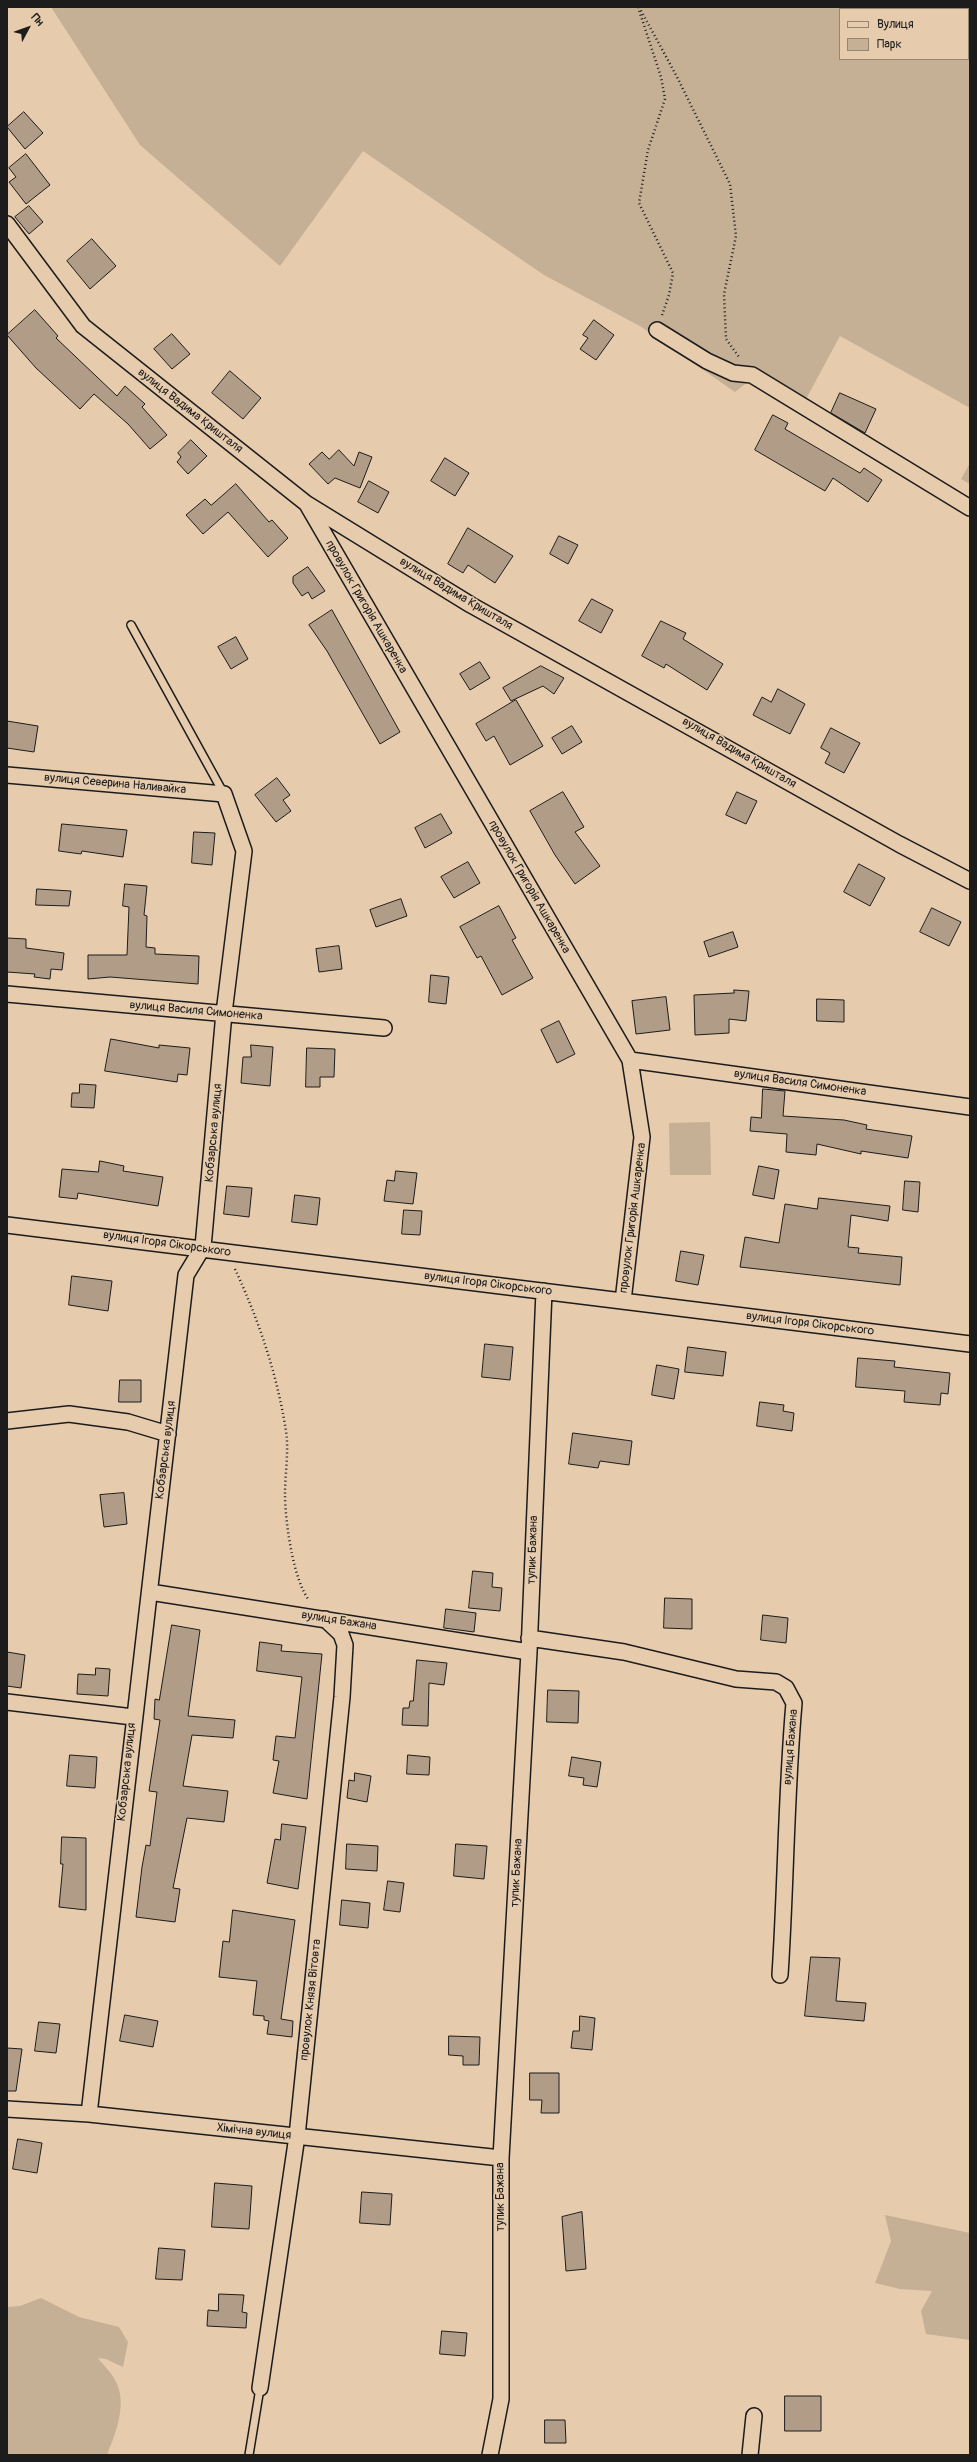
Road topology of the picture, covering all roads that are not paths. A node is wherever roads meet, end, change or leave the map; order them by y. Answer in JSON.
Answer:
{"nodes":[{"id":1,"x":7,"y":224,"type":"edge"},
{"id":2,"x":657,"y":330,"type":"road end"},
{"id":3,"x":307,"y":504,"type":"junction"},
{"id":4,"x":970,"y":508,"type":"edge"},
{"id":5,"x":132,"y":625,"type":"dead end"},
{"id":6,"x":7,"y":775,"type":"edge"},
{"id":7,"x":224,"y":794,"type":"junction"},
{"id":8,"x":970,"y":881,"type":"edge"},
{"id":9,"x":7,"y":994,"type":"edge"},
{"id":10,"x":224,"y":1013,"type":"junction"},
{"id":11,"x":384,"y":1028,"type":"dead end"},
{"id":12,"x":630,"y":1060,"type":"junction"},
{"id":13,"x":970,"y":1107,"type":"edge"},
{"id":14,"x":7,"y":1225,"type":"edge"},
{"id":15,"x":203,"y":1247,"type":"junction"},
{"id":16,"x":544,"y":1291,"type":"junction"},
{"id":17,"x":623,"y":1301,"type":"junction"},
{"id":18,"x":970,"y":1344,"type":"edge"},
{"id":19,"x":7,"y":1421,"type":"edge"},
{"id":20,"x":168,"y":1434,"type":"junction"},
{"id":21,"x":150,"y":1592,"type":"junction"},
{"id":22,"x":325,"y":1619,"type":"junction"},
{"id":23,"x":529,"y":1645,"type":"junction"},
{"id":24,"x":7,"y":1702,"type":"edge"},
{"id":25,"x":134,"y":1717,"type":"junction"},
{"id":26,"x":780,"y":1975,"type":"dead end"},
{"id":27,"x":7,"y":2108,"type":"edge"},
{"id":28,"x":88,"y":2114,"type":"junction"},
{"id":29,"x":297,"y":2136,"type":"junction"},
{"id":30,"x":501,"y":2158,"type":"junction"},
{"id":31,"x":260,"y":2388,"type":"joint"},
{"id":32,"x":754,"y":2416,"type":"dead end"},
{"id":33,"x":249,"y":2455,"type":"edge"},
{"id":34,"x":490,"y":2455,"type":"edge"},
{"id":35,"x":750,"y":2455,"type":"edge"}],
"edges":[{"from":1,"to":3,"type":"street","name":"вулиця Вадима Кришталя"},
{"from":2,"to":4,"type":"street"},
{"from":3,"to":8,"type":"street","name":"вулиця Вадима Кришталя"},
{"from":3,"to":12,"type":"street","name":"провулок Григорія Ашкаренка"},
{"from":5,"to":7,"type":"lane"},
{"from":6,"to":7,"type":"street","name":"вулиця Северина Наливайка"},
{"from":7,"to":10,"type":"street","name":"Кобзарська вулиця"},
{"from":9,"to":10,"type":"street","name":"вулиця Василя Симоненка"},
{"from":10,"to":11,"type":"street","name":"вулиця Василя Симоненка"},
{"from":10,"to":15,"type":"street","name":"Кобзарська вулиця"},
{"from":12,"to":13,"type":"street","name":"вулиця Василя Симоненка"},
{"from":12,"to":17,"type":"street","name":"провулок Григорія Ашкаренка"},
{"from":14,"to":15,"type":"street","name":"вулиця Ігоря Сікорського"},
{"from":15,"to":16,"type":"street","name":"вулиця Ігоря Сікорського"},
{"from":15,"to":20,"type":"street","name":"Кобзарська вулиця"},
{"from":16,"to":17,"type":"street","name":"вулиця Ігоря Сікорського"},
{"from":16,"to":23,"type":"street","name":"тупик Бажана"},
{"from":17,"to":18,"type":"street","name":"вулиця Ігоря Сікорського"},
{"from":19,"to":20,"type":"street"},
{"from":20,"to":21,"type":"street","name":"Кобзарська вулиця"},
{"from":21,"to":22,"type":"street","name":"вулиця Бажана"},
{"from":21,"to":25,"type":"street","name":"Кобзарська вулиця"},
{"from":22,"to":23,"type":"street","name":"вулиця Бажана"},
{"from":22,"to":29,"type":"street","name":"провулок Князя Вітовта"},
{"from":23,"to":26,"type":"street","name":"вулиця Бажана"},
{"from":23,"to":30,"type":"street","name":"тупик Бажана"},
{"from":24,"to":25,"type":"street"},
{"from":25,"to":28,"type":"street","name":"Кобзарська вулиця"},
{"from":27,"to":28,"type":"street","name":"Хімічна вулиця"},
{"from":28,"to":29,"type":"street","name":"Хімічна вулиця"},
{"from":29,"to":30,"type":"street","name":"Хімічна вулиця"},
{"from":29,"to":31,"type":"street","name":"провулок Князя Вітовта"},
{"from":30,"to":34,"type":"street","name":"тупик Бажана"},
{"from":31,"to":33,"type":"lane"},
{"from":32,"to":35,"type":"street"}]}
